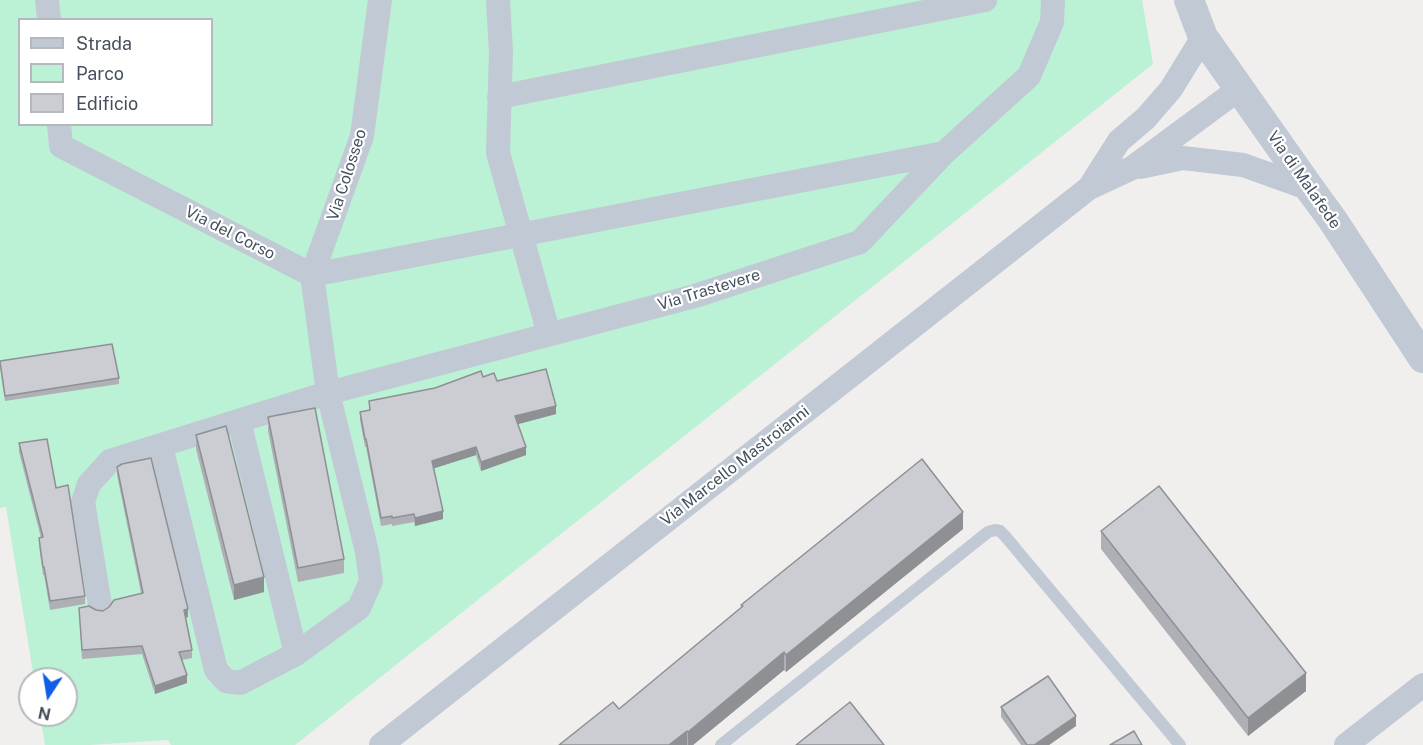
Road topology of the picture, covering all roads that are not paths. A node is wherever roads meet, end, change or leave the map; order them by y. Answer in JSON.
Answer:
{"nodes":[{"id":1,"x":47,"y":0,"type":"edge"},
{"id":2,"x":380,"y":0,"type":"edge"},
{"id":3,"x":498,"y":0,"type":"edge"},
{"id":4,"x":985,"y":0,"type":"edge"},
{"id":5,"x":1053,"y":0,"type":"edge"},
{"id":6,"x":1189,"y":0,"type":"edge"},
{"id":7,"x":49,"y":18,"type":"edge"},
{"id":8,"x":1203,"y":37,"type":"junction"},
{"id":9,"x":1239,"y":89,"type":"junction"},
{"id":10,"x":499,"y":97,"type":"junction"},
{"id":11,"x":59,"y":126,"type":"edge"},
{"id":12,"x":944,"y":153,"type":"junction"},
{"id":13,"x":1132,"y":168,"type":"junction"},
{"id":14,"x":1089,"y":188,"type":"junction"},
{"id":15,"x":1310,"y":189,"type":"junction"},
{"id":16,"x":521,"y":235,"type":"junction"},
{"id":17,"x":312,"y":275,"type":"junction"},
{"id":18,"x":549,"y":334,"type":"junction"},
{"id":19,"x":1423,"y":358,"type":"edge"},
{"id":20,"x":328,"y":393,"type":"junction"},
{"id":21,"x":239,"y":421,"type":"junction"},
{"id":22,"x":161,"y":446,"type":"junction"},
{"id":23,"x":100,"y":605,"type":"dead end"},
{"id":24,"x":296,"y":654,"type":"junction"},
{"id":25,"x":1423,"y":685,"type":"edge"},
{"id":26,"x":381,"y":745,"type":"edge"},
{"id":27,"x":721,"y":745,"type":"edge"},
{"id":28,"x":1180,"y":745,"type":"edge"},
{"id":29,"x":1346,"y":745,"type":"edge"}],
"edges":[{"from":1,"to":7,"type":"street"},
{"from":2,"to":17,"type":"street","name":"Via Colosseo"},
{"from":3,"to":10,"type":"street"},
{"from":4,"to":10,"type":"street"},
{"from":5,"to":12,"type":"street","name":"Via Trastevere"},
{"from":6,"to":8,"type":"street","name":"Via di Malafede"},
{"from":8,"to":9,"type":"street","name":"Via di Malafede"},
{"from":8,"to":14,"type":"street"},
{"from":9,"to":13,"type":"street"},
{"from":9,"to":15,"type":"street","name":"Via di Malafede"},
{"from":10,"to":16,"type":"street"},
{"from":11,"to":17,"type":"street","name":"Via del Corso"},
{"from":12,"to":16,"type":"street"},
{"from":12,"to":18,"type":"street","name":"Via Trastevere"},
{"from":13,"to":14,"type":"street"},
{"from":13,"to":15,"type":"street"},
{"from":14,"to":26,"type":"street","name":"Via Marcello Mastroianni"},
{"from":15,"to":19,"type":"street","name":"Via di Malafede"},
{"from":16,"to":17,"type":"street"},
{"from":16,"to":18,"type":"street"},
{"from":17,"to":20,"type":"street"},
{"from":18,"to":20,"type":"street","name":"Via Trastevere"},
{"from":20,"to":21,"type":"street","name":"Via Trastevere"},
{"from":20,"to":24,"type":"street"},
{"from":21,"to":22,"type":"street","name":"Via Trastevere"},
{"from":21,"to":24,"type":"street"},
{"from":22,"to":23,"type":"street","name":"Via Trastevere"},
{"from":22,"to":24,"type":"street"},
{"from":25,"to":29,"type":"street"},
{"from":27,"to":28,"type":"lane"}]}
